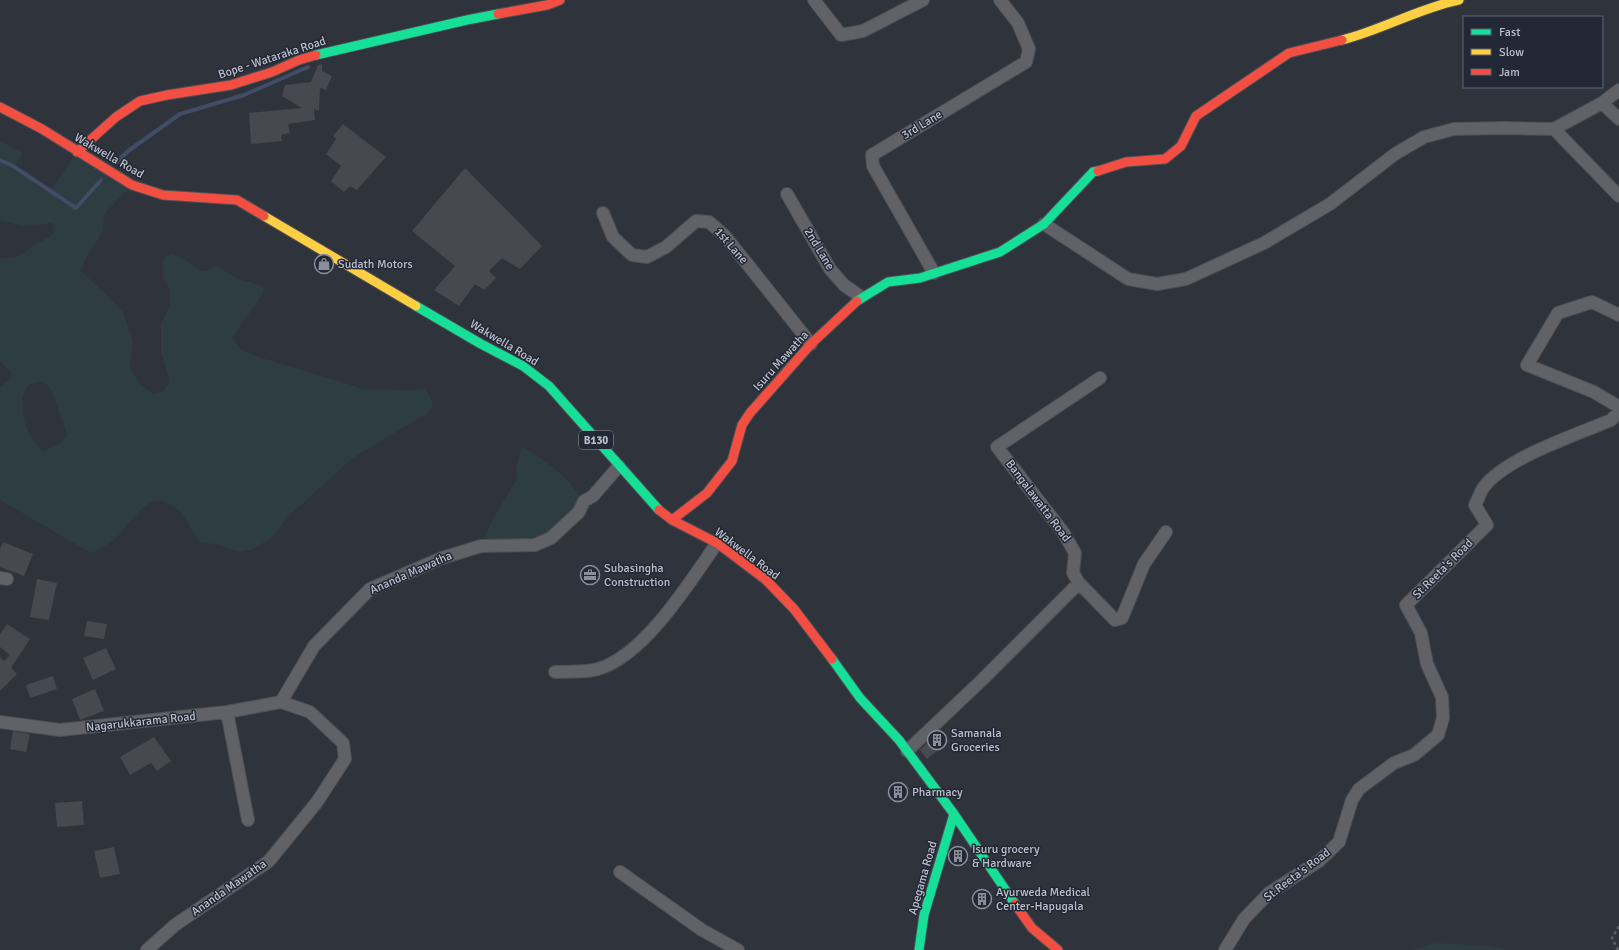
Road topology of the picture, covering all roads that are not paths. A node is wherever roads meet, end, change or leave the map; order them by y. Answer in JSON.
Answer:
{"nodes":[{"id":1,"x":560,"y":0,"type":"edge"},
{"id":2,"x":814,"y":0,"type":"edge"},
{"id":3,"x":923,"y":0,"type":"edge"},
{"id":4,"x":1000,"y":0,"type":"edge"},
{"id":5,"x":1459,"y":0,"type":"edge"},
{"id":6,"x":1619,"y":90,"type":"edge"},
{"id":7,"x":1602,"y":103,"type":"junction"},
{"id":8,"x":0,"y":107,"type":"edge"},
{"id":9,"x":1619,"y":119,"type":"edge"},
{"id":10,"x":1554,"y":129,"type":"junction"},
{"id":11,"x":78,"y":152,"type":"junction"},
{"id":12,"x":787,"y":194,"type":"dead end"},
{"id":13,"x":1619,"y":196,"type":"edge"},
{"id":14,"x":603,"y":213,"type":"dead end"},
{"id":15,"x":1044,"y":224,"type":"junction"},
{"id":16,"x":934,"y":273,"type":"junction"},
{"id":17,"x":861,"y":297,"type":"junction"},
{"id":18,"x":1619,"y":315,"type":"edge"},
{"id":19,"x":811,"y":344,"type":"junction"},
{"id":20,"x":1100,"y":378,"type":"dead end"},
{"id":21,"x":1619,"y":407,"type":"edge"},
{"id":22,"x":1619,"y":412,"type":"edge"},
{"id":23,"x":619,"y":466,"type":"junction"},
{"id":24,"x":672,"y":520,"type":"junction"},
{"id":25,"x":1166,"y":532,"type":"dead end"},
{"id":26,"x":717,"y":543,"type":"junction"},
{"id":27,"x":1079,"y":583,"type":"junction"},
{"id":28,"x":555,"y":672,"type":"dead end"},
{"id":29,"x":281,"y":702,"type":"junction"},
{"id":30,"x":227,"y":712,"type":"junction"},
{"id":31,"x":0,"y":722,"type":"edge"},
{"id":32,"x":907,"y":751,"type":"junction"},
{"id":33,"x":954,"y":814,"type":"junction"},
{"id":34,"x":248,"y":820,"type":"dead end"},
{"id":35,"x":620,"y":872,"type":"dead end"},
{"id":36,"x":147,"y":950,"type":"edge"},
{"id":37,"x":738,"y":950,"type":"edge"},
{"id":38,"x":919,"y":950,"type":"edge"},
{"id":39,"x":1058,"y":950,"type":"edge"},
{"id":40,"x":1225,"y":950,"type":"edge"}],
"edges":[{"from":1,"to":11,"type":"street","name":"Bope - Wataraka Road"},
{"from":2,"to":3,"type":"street"},
{"from":4,"to":16,"type":"street","name":"3rd Lane"},
{"from":5,"to":15,"type":"street","name":"Isuru Mawatha"},
{"from":6,"to":7,"type":"street"},
{"from":7,"to":9,"type":"street"},
{"from":7,"to":10,"type":"street"},
{"from":8,"to":11,"type":"street","name":"Wakwella Road","number":"B130"},
{"from":10,"to":13,"type":"street"},
{"from":10,"to":15,"type":"street"},
{"from":11,"to":23,"type":"street","name":"Wakwella Road","number":"B130"},
{"from":12,"to":17,"type":"street","name":"2nd Lane"},
{"from":14,"to":19,"type":"street","name":"1st Lane"},
{"from":15,"to":16,"type":"street","name":"Isuru Mawatha"},
{"from":16,"to":17,"type":"street","name":"Isuru Mawatha"},
{"from":17,"to":19,"type":"street","name":"Isuru Mawatha"},
{"from":18,"to":21,"type":"street"},
{"from":19,"to":24,"type":"street","name":"Isuru Mawatha"},
{"from":20,"to":27,"type":"street","name":"Bangalawatta Road"},
{"from":22,"to":40,"type":"street","name":"St.Reeta's Road"},
{"from":23,"to":24,"type":"street","name":"Wakwella Road","number":"B130"},
{"from":23,"to":29,"type":"street","name":"Ananda Mawatha"},
{"from":24,"to":26,"type":"street","name":"Wakwella Road","number":"B130"},
{"from":25,"to":27,"type":"street"},
{"from":26,"to":28,"type":"street"},
{"from":26,"to":32,"type":"street","name":"Wakwella Road","number":"B130"},
{"from":27,"to":32,"type":"street"},
{"from":29,"to":30,"type":"street","name":"Nagarukkarama Road"},
{"from":29,"to":36,"type":"street","name":"Ananda Mawatha"},
{"from":30,"to":31,"type":"street","name":"Nagarukkarama Road"},
{"from":30,"to":34,"type":"street"},
{"from":32,"to":33,"type":"street","name":"Wakwella Road","number":"B130"},
{"from":33,"to":38,"type":"street","name":"Apegama Road"},
{"from":33,"to":39,"type":"street","name":"Wakwella Road","number":"B130"},
{"from":35,"to":37,"type":"street"}]}
